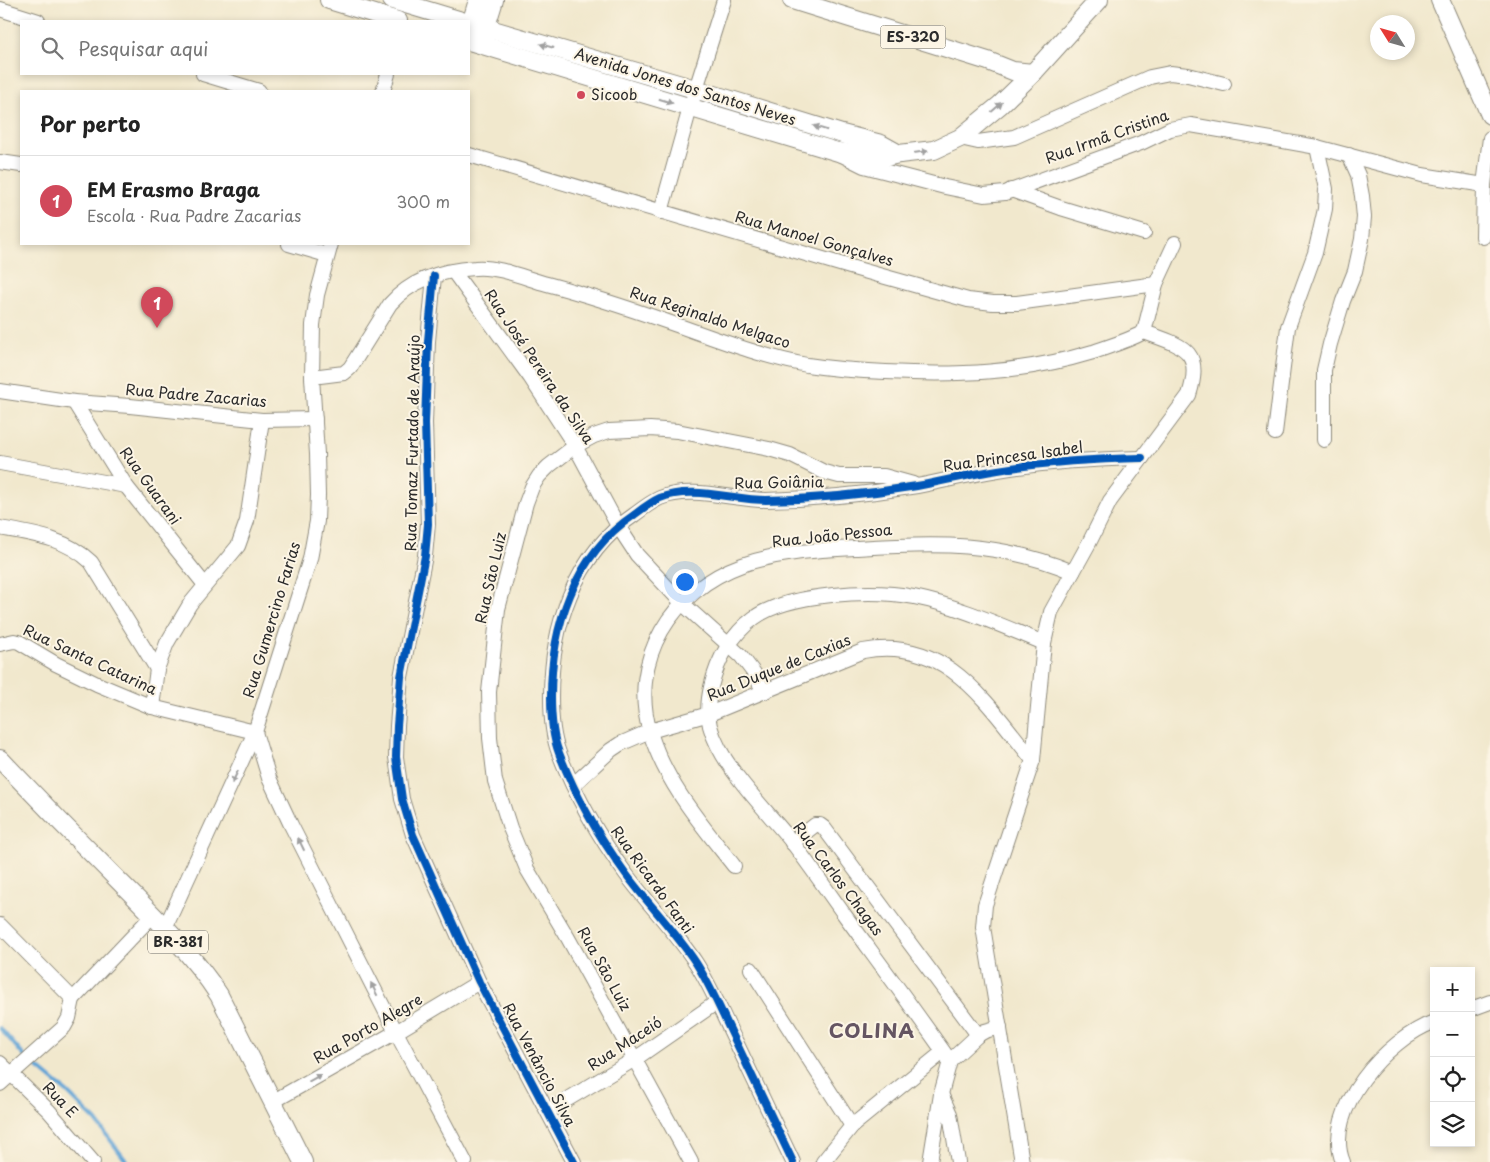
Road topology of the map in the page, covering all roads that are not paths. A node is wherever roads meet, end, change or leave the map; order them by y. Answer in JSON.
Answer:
{"nodes":[{"id":1,"x":329,"y":0,"type":"edge"},
{"id":2,"x":392,"y":0,"type":"edge"},
{"id":3,"x":478,"y":0,"type":"edge"},
{"id":4,"x":494,"y":0,"type":"edge"},
{"id":5,"x":724,"y":0,"type":"edge"},
{"id":6,"x":792,"y":0,"type":"edge"},
{"id":7,"x":1099,"y":0,"type":"edge"},
{"id":8,"x":1440,"y":0,"type":"edge"},
{"id":9,"x":0,"y":9,"type":"edge"},
{"id":10,"x":407,"y":13,"type":"edge"},
{"id":11,"x":35,"y":20,"type":"edge"},
{"id":12,"x":395,"y":20,"type":"edge"},
{"id":13,"x":434,"y":20,"type":"edge"},
{"id":14,"x":472,"y":30,"type":"edge"},
{"id":15,"x":1064,"y":40,"type":"junction"},
{"id":16,"x":988,"y":61,"type":"junction"},
{"id":17,"x":1032,"y":73,"type":"junction"},
{"id":18,"x":206,"y":75,"type":"edge"},
{"id":19,"x":388,"y":75,"type":"edge"},
{"id":20,"x":1224,"y":84,"type":"dead end"},
{"id":21,"x":695,"y":89,"type":"junction"},
{"id":22,"x":256,"y":90,"type":"edge"},
{"id":23,"x":383,"y":90,"type":"edge"},
{"id":24,"x":690,"y":108,"type":"junction"},
{"id":25,"x":1490,"y":116,"type":"edge"},
{"id":26,"x":842,"y":134,"type":"junction"},
{"id":27,"x":960,"y":138,"type":"junction"},
{"id":28,"x":1490,"y":138,"type":"edge"},
{"id":29,"x":1317,"y":147,"type":"junction"},
{"id":30,"x":838,"y":152,"type":"junction"},
{"id":31,"x":899,"y":154,"type":"junction"},
{"id":32,"x":1349,"y":154,"type":"junction"},
{"id":33,"x":470,"y":155,"type":"edge"},
{"id":34,"x":0,"y":162,"type":"edge"},
{"id":35,"x":20,"y":165,"type":"edge"},
{"id":36,"x":1484,"y":185,"type":"junction"},
{"id":37,"x":1011,"y":190,"type":"junction"},
{"id":38,"x":661,"y":212,"type":"junction"},
{"id":39,"x":1144,"y":233,"type":"dead end"},
{"id":40,"x":1483,"y":238,"type":"dead end"},
{"id":41,"x":1175,"y":244,"type":"dead end"},
{"id":42,"x":296,"y":245,"type":"edge"},
{"id":43,"x":329,"y":250,"type":"edge"},
{"id":44,"x":453,"y":271,"type":"junction"},
{"id":45,"x":434,"y":276,"type":"junction"},
{"id":46,"x":1156,"y":284,"type":"junction"},
{"id":47,"x":1144,"y":332,"type":"junction"},
{"id":48,"x":312,"y":378,"type":"junction"},
{"id":49,"x":0,"y":391,"type":"edge"},
{"id":50,"x":74,"y":402,"type":"junction"},
{"id":51,"x":315,"y":419,"type":"junction"},
{"id":52,"x":262,"y":420,"type":"junction"},
{"id":53,"x":1275,"y":433,"type":"dead end"},
{"id":54,"x":1324,"y":440,"type":"dead end"},
{"id":55,"x":575,"y":446,"type":"junction"},
{"id":56,"x":1142,"y":458,"type":"junction"},
{"id":57,"x":0,"y":463,"type":"edge"},
{"id":58,"x":126,"y":486,"type":"junction"},
{"id":59,"x":918,"y":486,"type":"junction"},
{"id":60,"x":618,"y":526,"type":"junction"},
{"id":61,"x":0,"y":528,"type":"edge"},
{"id":62,"x":1073,"y":572,"type":"junction"},
{"id":63,"x":205,"y":585,"type":"junction"},
{"id":64,"x":683,"y":604,"type":"junction"},
{"id":65,"x":1044,"y":643,"type":"junction"},
{"id":66,"x":0,"y":644,"type":"edge"},
{"id":67,"x":729,"y":645,"type":"junction"},
{"id":68,"x":157,"y":669,"type":"junction"},
{"id":69,"x":764,"y":692,"type":"junction"},
{"id":70,"x":152,"y":707,"type":"junction"},
{"id":71,"x":709,"y":714,"type":"junction"},
{"id":72,"x":650,"y":731,"type":"junction"},
{"id":73,"x":255,"y":732,"type":"junction"},
{"id":74,"x":0,"y":759,"type":"edge"},
{"id":75,"x":1033,"y":760,"type":"junction"},
{"id":76,"x":573,"y":784,"type":"junction"},
{"id":77,"x":792,"y":843,"type":"junction"},
{"id":78,"x":734,"y":866,"type":"dead end"},
{"id":79,"x":153,"y":915,"type":"junction"},
{"id":80,"x":0,"y":926,"type":"edge"},
{"id":81,"x":165,"y":928,"type":"junction"},
{"id":82,"x":751,"y":968,"type":"dead end"},
{"id":83,"x":478,"y":982,"type":"junction"},
{"id":84,"x":73,"y":999,"type":"junction"},
{"id":85,"x":717,"y":1002,"type":"junction"},
{"id":86,"x":1490,"y":1002,"type":"edge"},
{"id":87,"x":1475,"y":1008,"type":"edge"},
{"id":88,"x":1430,"y":1024,"type":"edge"},
{"id":89,"x":1000,"y":1028,"type":"junction"},
{"id":90,"x":396,"y":1032,"type":"junction"},
{"id":91,"x":978,"y":1035,"type":"junction"},
{"id":92,"x":946,"y":1056,"type":"junction"},
{"id":93,"x":635,"y":1059,"type":"junction"},
{"id":94,"x":0,"y":1063,"type":"edge"},
{"id":95,"x":11,"y":1074,"type":"junction"},
{"id":96,"x":0,"y":1084,"type":"edge"},
{"id":97,"x":942,"y":1094,"type":"junction"},
{"id":98,"x":272,"y":1102,"type":"junction"},
{"id":99,"x":548,"y":1111,"type":"junction"},
{"id":100,"x":852,"y":1126,"type":"junction"},
{"id":101,"x":93,"y":1162,"type":"edge"},
{"id":102,"x":304,"y":1162,"type":"edge"},
{"id":103,"x":466,"y":1162,"type":"edge"},
{"id":104,"x":574,"y":1162,"type":"edge"},
{"id":105,"x":691,"y":1162,"type":"edge"},
{"id":106,"x":793,"y":1162,"type":"edge"},
{"id":107,"x":823,"y":1162,"type":"edge"},
{"id":108,"x":930,"y":1162,"type":"edge"},
{"id":109,"x":958,"y":1162,"type":"edge"},
{"id":110,"x":1022,"y":1162,"type":"edge"},
{"id":111,"x":1342,"y":1162,"type":"edge"}],
"edges":[{"from":1,"to":12,"type":"main road"},
{"from":2,"to":10,"type":"main road","name":"Avenida Jones dos Santos Neves"},
{"from":3,"to":14,"type":"main road"},
{"from":4,"to":14,"type":"main road"},
{"from":5,"to":21,"type":"street"},
{"from":6,"to":16,"type":"main road","number":"ES-320"},
{"from":7,"to":15,"type":"main road"},
{"from":8,"to":25,"type":"main road"},
{"from":9,"to":11,"type":"street"},
{"from":10,"to":13,"type":"main road","name":"Avenida Jones dos Santos Neves"},
{"from":21,"to":14,"type":"main road","name":"Avenida Jones dos Santos Neves","one_way":true},
{"from":14,"to":24,"type":"main road","name":"Avenida Jones dos Santos Neves","one_way":true},
{"from":15,"to":16,"type":"main road"},
{"from":15,"to":17,"type":"main road","name":"Avenida Jones dos Santos Neves"},
{"from":16,"to":17,"type":"main road","number":"ES-320"},
{"from":27,"to":17,"type":"main road","name":"Avenida Jones dos Santos Neves","one_way":true},
{"from":18,"to":22,"type":"street"},
{"from":19,"to":23,"type":"street"},
{"from":20,"to":27,"type":"street"},
{"from":21,"to":24,"type":"street"},
{"from":26,"to":21,"type":"main road","name":"Avenida Jones dos Santos Neves","one_way":true},
{"from":24,"to":30,"type":"main road","name":"Avenida Jones dos Santos Neves"},
{"from":24,"to":38,"type":"street"},
{"from":26,"to":30,"type":"street"},
{"from":26,"to":31,"type":"main road","name":"Avenida Jones dos Santos Neves"},
{"from":31,"to":27,"type":"main road","name":"Avenida Jones dos Santos Neves","one_way":true},
{"from":28,"to":36,"type":"street"},
{"from":29,"to":32,"type":"street","name":"Rua Irmã Cristina"},
{"from":29,"to":37,"type":"street","name":"Rua Irmã Cristina"},
{"from":29,"to":53,"type":"street"},
{"from":30,"to":31,"type":"main road","name":"Avenida Jones dos Santos Neves"},
{"from":30,"to":37,"type":"street","name":"Rua Irmã Cristina"},
{"from":32,"to":36,"type":"street","name":"Rua Irmã Cristina"},
{"from":32,"to":54,"type":"street"},
{"from":33,"to":38,"type":"street","name":"Rua Manoel Gonçalves"},
{"from":34,"to":35,"type":"street"},
{"from":36,"to":40,"type":"street"},
{"from":37,"to":39,"type":"street"},
{"from":38,"to":46,"type":"street","name":"Rua Manoel Gonçalves"},
{"from":41,"to":46,"type":"street"},
{"from":42,"to":43,"type":"street"},
{"from":43,"to":48,"type":"street","name":"Rua Gumercino Farias"},
{"from":44,"to":45,"type":"street","name":"Rua Reginaldo Melgaco"},
{"from":44,"to":47,"type":"street","name":"Rua Reginaldo Melgaco"},
{"from":44,"to":55,"type":"street","name":"Rua José Pereira da Silva"},
{"from":45,"to":48,"type":"street","name":"Rua Reginaldo Melgaco"},
{"from":45,"to":83,"type":"street","name":"Rua Tomaz Furtado de Araújo"},
{"from":46,"to":47,"type":"street"},
{"from":47,"to":56,"type":"street"},
{"from":48,"to":51,"type":"street","name":"Rua Gumercino Farias"},
{"from":49,"to":50,"type":"street","name":"Rua Padre Zacarias"},
{"from":50,"to":52,"type":"street","name":"Rua Padre Zacarias"},
{"from":50,"to":58,"type":"street","name":"Rua Guarani"},
{"from":51,"to":52,"type":"street","name":"Rua Padre Zacarias"},
{"from":51,"to":73,"type":"street","name":"Rua Gumercino Farias"},
{"from":52,"to":63,"type":"street"},
{"from":55,"to":59,"type":"street","name":"Rua São Luiz"},
{"from":55,"to":60,"type":"street","name":"Rua José Pereira da Silva"},
{"from":55,"to":93,"type":"street","name":"Rua São Luiz"},
{"from":56,"to":59,"type":"street","name":"Rua Princesa Isabel"},
{"from":56,"to":62,"type":"street"},
{"from":57,"to":58,"type":"street"},
{"from":58,"to":63,"type":"street","name":"Rua Guarani"},
{"from":59,"to":60,"type":"street","name":"Rua Goiânia"},
{"from":60,"to":64,"type":"street","name":"Rua José Pereira da Silva"},
{"from":60,"to":76,"type":"street","name":"Rua Ricardo Fanti"},
{"from":61,"to":68,"type":"street"},
{"from":62,"to":64,"type":"street","name":"Rua João Pessoa"},
{"from":62,"to":65,"type":"street"},
{"from":63,"to":68,"type":"street"},
{"from":64,"to":67,"type":"street","name":"Rua José Pereira da Silva"},
{"from":64,"to":72,"type":"street","name":"Rua João Pessoa"},
{"from":65,"to":67,"type":"street"},
{"from":65,"to":75,"type":"street"},
{"from":66,"to":70,"type":"street","name":"Rua Santa Catarina"},
{"from":67,"to":69,"type":"street","name":"Rua José Pereira da Silva"},
{"from":67,"to":71,"type":"street"},
{"from":68,"to":70,"type":"street"},
{"from":69,"to":71,"type":"street","name":"Rua Duque de Caxias"},
{"from":69,"to":75,"type":"street","name":"Rua Duque de Caxias"},
{"from":70,"to":73,"type":"street","name":"Rua Santa Catarina"},
{"from":71,"to":72,"type":"street","name":"Rua Duque de Caxias"},
{"from":71,"to":77,"type":"street","name":"Rua Carlos Chagas"},
{"from":72,"to":76,"type":"street","name":"Rua Duque de Caxias"},
{"from":72,"to":78,"type":"street","name":"Rua João Pessoa"},
{"from":73,"to":81,"type":"street","name":"Rua Gumercino Farias","one_way":true},
{"from":90,"to":73,"type":"street","one_way":true},
{"from":74,"to":79,"type":"main road","number":"BR-381"},
{"from":75,"to":89,"type":"street"},
{"from":76,"to":85,"type":"street","name":"Rua Ricardo Fanti"},
{"from":77,"to":91,"type":"street"},
{"from":77,"to":92,"type":"street","name":"Rua Carlos Chagas"},
{"from":79,"to":81,"type":"main road","number":"BR-381"},
{"from":79,"to":84,"type":"street"},
{"from":80,"to":84,"type":"street"},
{"from":81,"to":98,"type":"main road","number":"BR-381"},
{"from":82,"to":100,"type":"street"},
{"from":83,"to":90,"type":"street","name":"Rua Porto Alegre"},
{"from":83,"to":99,"type":"street","name":"Rua Venâncio Silva"},
{"from":84,"to":95,"type":"street"},
{"from":85,"to":93,"type":"street","name":"Rua Maceió"},
{"from":85,"to":106,"type":"street","name":"Rua Ricardo Fanti"},
{"from":86,"to":87,"type":"street"},
{"from":88,"to":111,"type":"street"},
{"from":89,"to":91,"type":"street"},
{"from":89,"to":110,"type":"street"},
{"from":98,"to":90,"type":"street","name":"Rua Porto Alegre","one_way":true},
{"from":90,"to":103,"type":"street"},
{"from":91,"to":92,"type":"street"},
{"from":92,"to":97,"type":"street"},
{"from":92,"to":100,"type":"street"},
{"from":93,"to":99,"type":"street","name":"Rua Maceió"},
{"from":93,"to":105,"type":"street","name":"Rua São Luiz"},
{"from":94,"to":95,"type":"street","name":"Rua E"},
{"from":95,"to":96,"type":"street"},
{"from":95,"to":101,"type":"street","name":"Rua E"},
{"from":97,"to":108,"type":"street"},
{"from":97,"to":109,"type":"street"},
{"from":98,"to":102,"type":"main road","number":"BR-381"},
{"from":99,"to":104,"type":"street","name":"Rua Venâncio Silva"},
{"from":100,"to":107,"type":"street"}]}
